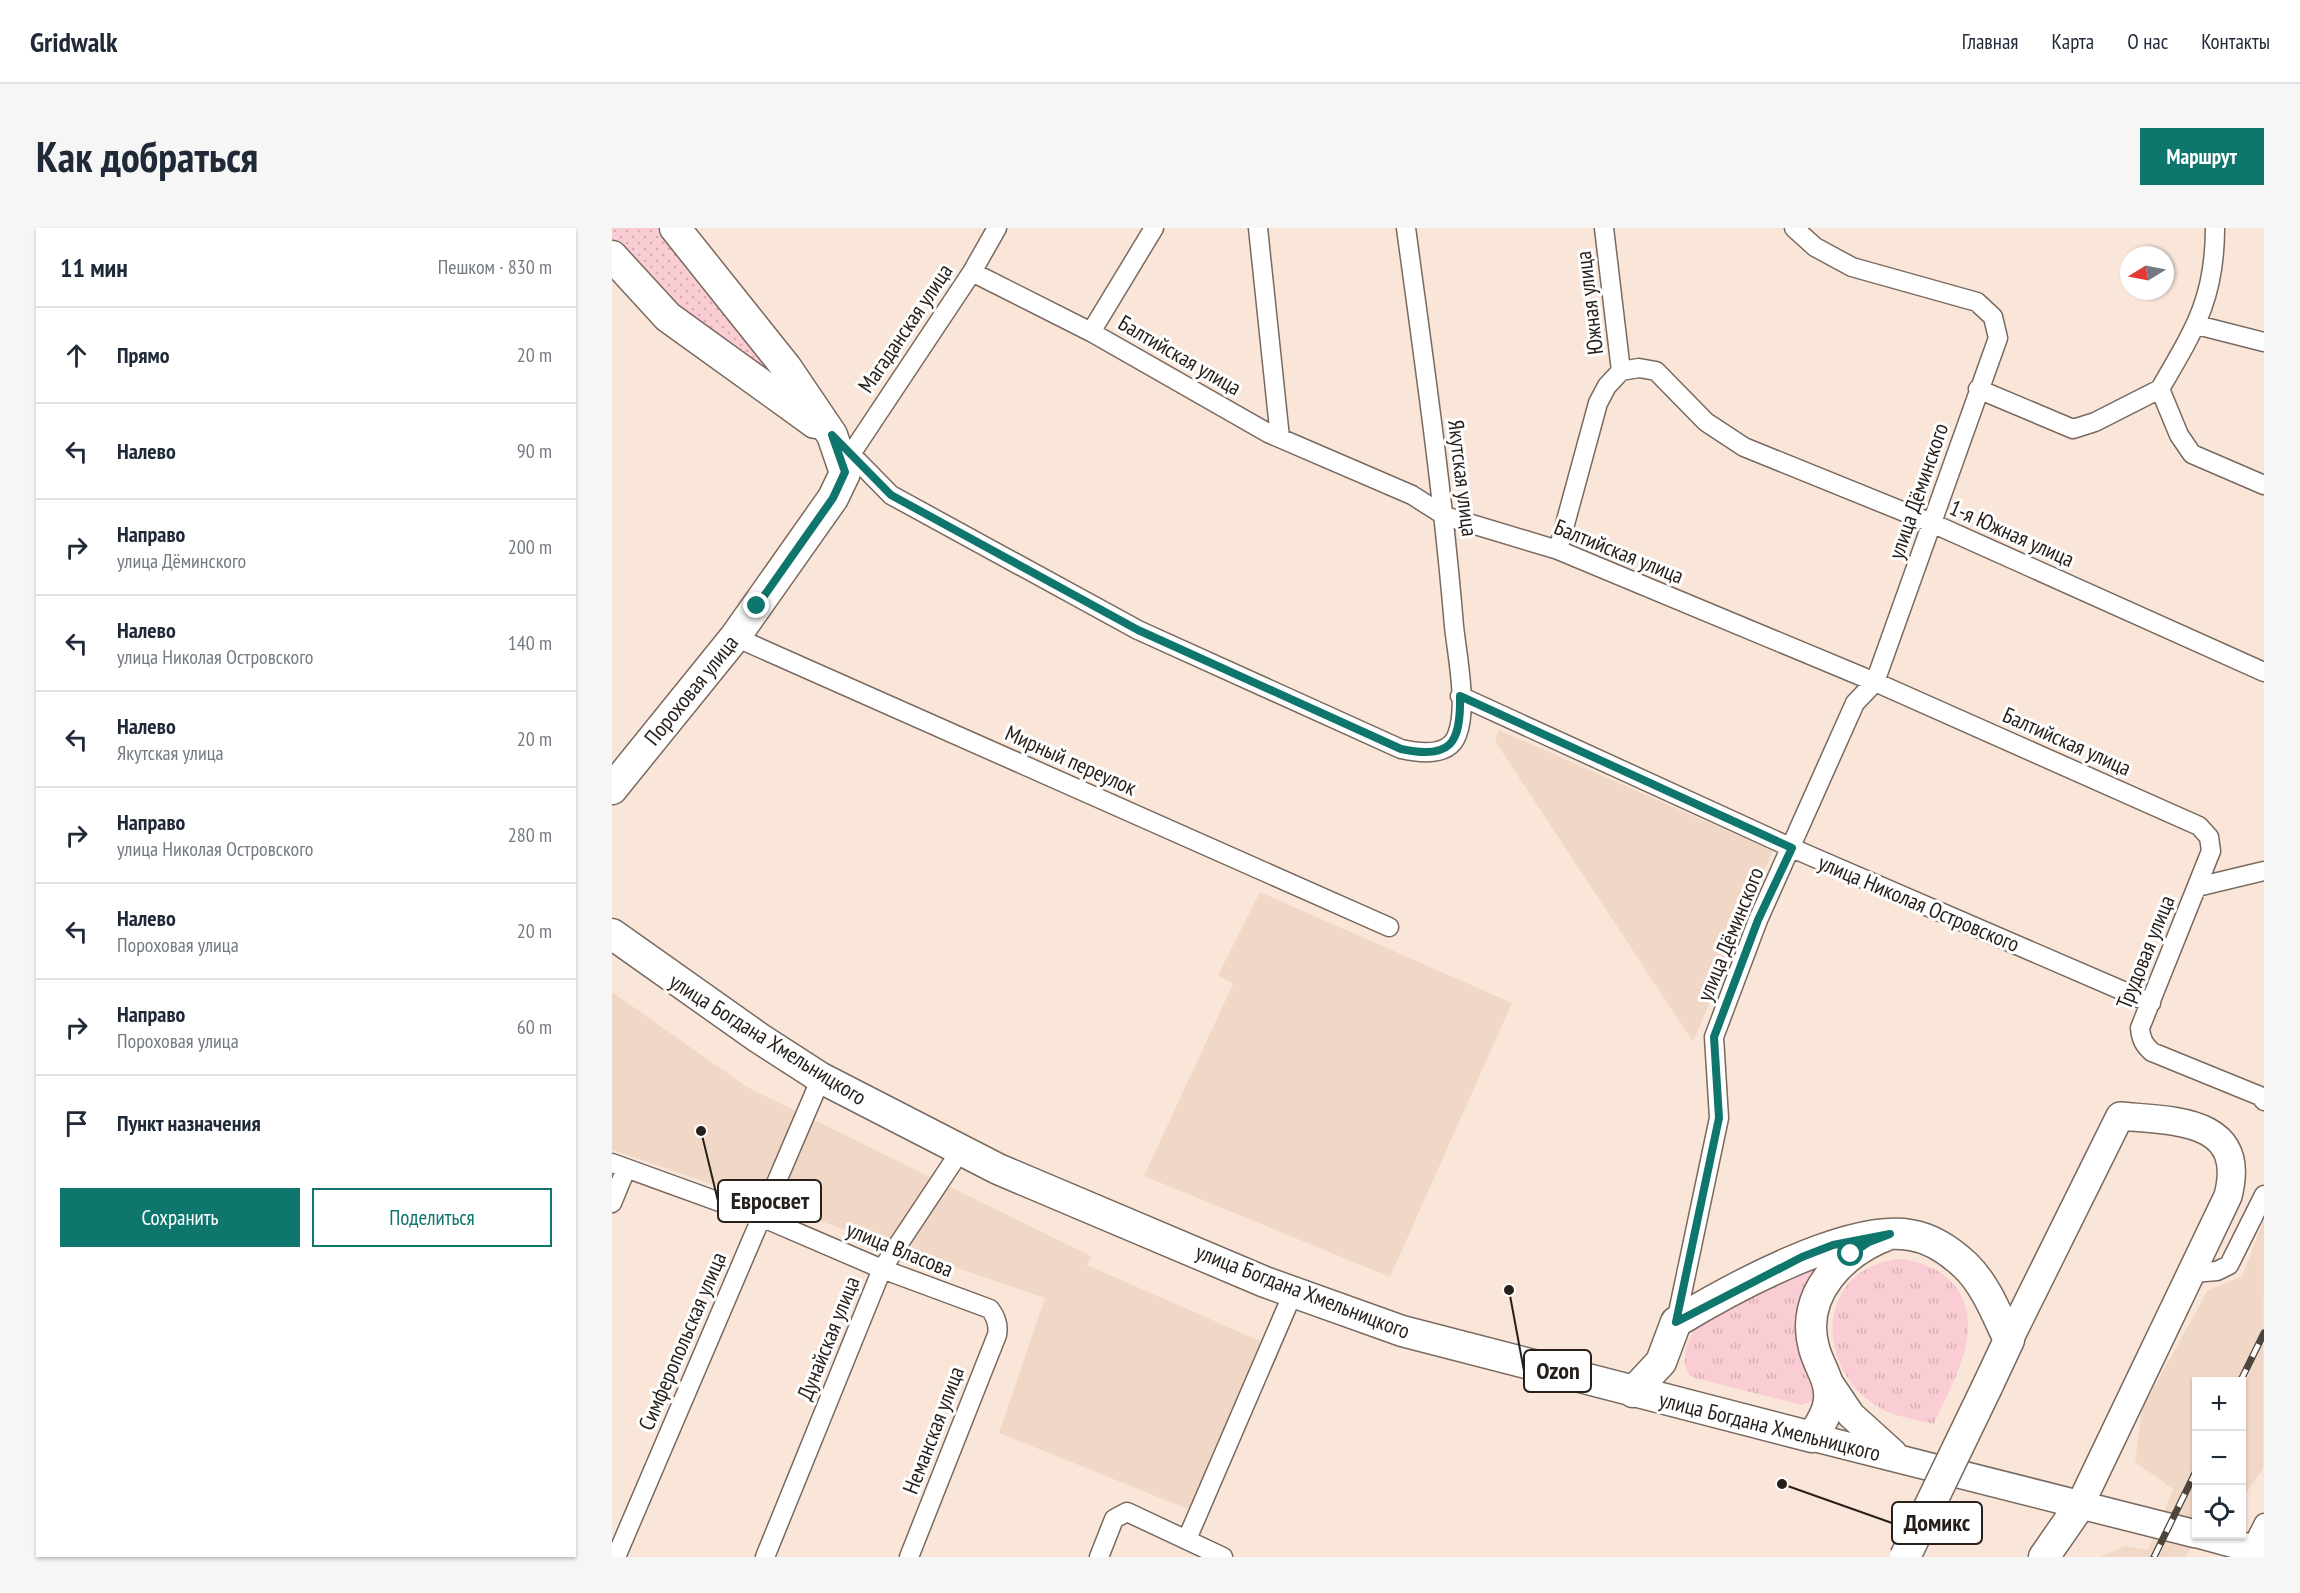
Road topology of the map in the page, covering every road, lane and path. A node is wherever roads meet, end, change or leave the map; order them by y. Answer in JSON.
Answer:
{"nodes":[{"id":1,"x":675,"y":228,"type":"edge"},
{"id":2,"x":997,"y":228,"type":"edge"},
{"id":3,"x":1154,"y":228,"type":"edge"},
{"id":4,"x":1258,"y":228,"type":"edge"},
{"id":5,"x":1406,"y":228,"type":"edge"},
{"id":6,"x":1604,"y":228,"type":"edge"},
{"id":7,"x":1794,"y":228,"type":"edge"},
{"id":8,"x":2215,"y":228,"type":"edge"},
{"id":9,"x":612,"y":256,"type":"edge"},
{"id":10,"x":972,"y":272,"type":"junction"},
{"id":11,"x":2197,"y":325,"type":"junction"},
{"id":12,"x":1091,"y":332,"type":"junction"},
{"id":13,"x":2264,"y":342,"type":"edge"},
{"id":14,"x":1621,"y":371,"type":"junction"},
{"id":15,"x":1978,"y":389,"type":"junction"},
{"id":16,"x":2160,"y":389,"type":"junction"},
{"id":17,"x":1280,"y":438,"type":"junction"},
{"id":18,"x":842,"y":445,"type":"junction"},
{"id":19,"x":2264,"y":485,"type":"edge"},
{"id":20,"x":1445,"y":516,"type":"junction"},
{"id":21,"x":1934,"y":524,"type":"junction"},
{"id":22,"x":1558,"y":550,"type":"junction"},
{"id":23,"x":735,"y":637,"type":"junction"},
{"id":24,"x":2264,"y":672,"type":"edge"},
{"id":25,"x":1875,"y":682,"type":"junction"},
{"id":26,"x":1460,"y":696,"type":"junction"},
{"id":27,"x":612,"y":789,"type":"edge"},
{"id":28,"x":1792,"y":848,"type":"junction"},
{"id":29,"x":2264,"y":871,"type":"edge"},
{"id":30,"x":2197,"y":887,"type":"junction"},
{"id":31,"x":1389,"y":927,"type":"dead end"},
{"id":32,"x":612,"y":934,"type":"edge"},
{"id":33,"x":2151,"y":1003,"type":"junction"},
{"id":34,"x":821,"y":1078,"type":"junction"},
{"id":35,"x":2264,"y":1101,"type":"edge"},
{"id":36,"x":961,"y":1150,"type":"junction"},
{"id":37,"x":619,"y":1166,"type":"edge"},
{"id":38,"x":2264,"y":1195,"type":"edge"},
{"id":39,"x":612,"y":1203,"type":"edge"},
{"id":40,"x":761,"y":1217,"type":"junction"},
{"id":41,"x":1890,"y":1234,"type":"junction"},
{"id":42,"x":882,"y":1269,"type":"junction"},
{"id":43,"x":2193,"y":1273,"type":"junction"},
{"id":44,"x":1293,"y":1293,"type":"junction"},
{"id":45,"x":996,"y":1321,"type":"joint"},
{"id":46,"x":1676,"y":1322,"type":"junction"},
{"id":47,"x":2009,"y":1340,"type":"junction"},
{"id":48,"x":1828,"y":1381,"type":"junction"},
{"id":49,"x":1633,"y":1392,"type":"junction"},
{"id":50,"x":1812,"y":1437,"type":"junction"},
{"id":51,"x":1901,"y":1460,"type":"junction"},
{"id":52,"x":2080,"y":1504,"type":"junction"},
{"id":53,"x":2264,"y":1523,"type":"edge"},
{"id":54,"x":2192,"y":1533,"type":"edge"},
{"id":55,"x":1187,"y":1539,"type":"junction"},
{"id":56,"x":2212,"y":1539,"type":"edge"},
{"id":57,"x":2254,"y":1553,"type":"edge"},
{"id":58,"x":616,"y":1557,"type":"edge"},
{"id":59,"x":765,"y":1557,"type":"edge"},
{"id":60,"x":909,"y":1557,"type":"edge"},
{"id":61,"x":1099,"y":1557,"type":"edge"},
{"id":62,"x":1223,"y":1557,"type":"edge"},
{"id":63,"x":1905,"y":1557,"type":"edge"},
{"id":64,"x":2044,"y":1557,"type":"edge"}],
"edges":[{"from":1,"to":18,"type":"main road"},
{"from":2,"to":10,"type":"street","name":"Магаданская улица"},
{"from":3,"to":12,"type":"street"},
{"from":4,"to":17,"type":"street"},
{"from":5,"to":20,"type":"street","name":"Якутская улица"},
{"from":6,"to":14,"type":"street","name":"Южная улица"},
{"from":7,"to":15,"type":"street","name":"улица Дёминского"},
{"from":8,"to":11,"type":"street"},
{"from":9,"to":18,"type":"main road"},
{"from":10,"to":12,"type":"street","name":"Балтийская улица"},
{"from":10,"to":18,"type":"street","name":"Магаданская улица"},
{"from":11,"to":13,"type":"street"},
{"from":11,"to":16,"type":"street"},
{"from":12,"to":17,"type":"street","name":"Балтийская улица"},
{"from":14,"to":21,"type":"street","name":"1-я Южная улица"},
{"from":14,"to":22,"type":"street"},
{"from":15,"to":16,"type":"street"},
{"from":15,"to":21,"type":"street","name":"улица Дёминского"},
{"from":16,"to":19,"type":"street"},
{"from":17,"to":20,"type":"street","name":"Балтийская улица"},
{"from":18,"to":23,"type":"main road","name":"Пороховая улица"},
{"from":18,"to":26,"type":"street","name":"Якутская улица"},
{"from":20,"to":22,"type":"street","name":"Балтийская улица"},
{"from":20,"to":26,"type":"street","name":"Якутская улица"},
{"from":21,"to":24,"type":"street","name":"1-я Южная улица"},
{"from":21,"to":25,"type":"street","name":"улица Дёминского"},
{"from":22,"to":25,"type":"street","name":"Балтийская улица"},
{"from":23,"to":27,"type":"main road","name":"Пороховая улица"},
{"from":23,"to":31,"type":"street","name":"Мирный переулок"},
{"from":25,"to":28,"type":"street","name":"улица Дёминского"},
{"from":25,"to":30,"type":"street","name":"Балтийская улица"},
{"from":26,"to":28,"type":"street","name":"улица Николая Островского"},
{"from":28,"to":33,"type":"street","name":"улица Николая Островского"},
{"from":28,"to":46,"type":"street","name":"улица Дёминского"},
{"from":29,"to":30,"type":"street"},
{"from":30,"to":33,"type":"street","name":"Трудовая улица"},
{"from":32,"to":34,"type":"main road","name":"улица Богдана Хмельницкого"},
{"from":33,"to":35,"type":"street","name":"Трудовая улица"},
{"from":34,"to":36,"type":"main road","name":"улица Богдана Хмельницкого"},
{"from":34,"to":40,"type":"street","name":"Симферопольская улица"},
{"from":36,"to":42,"type":"street","name":"Дунайская улица"},
{"from":36,"to":44,"type":"main road","name":"улица Богдана Хмельницкого"},
{"from":37,"to":39,"type":"street"},
{"from":37,"to":40,"type":"street","name":"улица Власова"},
{"from":38,"to":43,"type":"street"},
{"from":40,"to":42,"type":"street","name":"улица Власова"},
{"from":40,"to":58,"type":"street","name":"Симферопольская улица"},
{"from":41,"to":46,"type":"main road"},
{"from":41,"to":47,"type":"main road"},
{"from":41,"to":48,"type":"main road"},
{"from":42,"to":45,"type":"street","name":"улица Власова"},
{"from":42,"to":59,"type":"street","name":"Дунайская улица"},
{"from":43,"to":47,"type":"main road"},
{"from":43,"to":52,"type":"main road"},
{"from":44,"to":49,"type":"main road","name":"улица Богдана Хмельницкого"},
{"from":44,"to":55,"type":"street"},
{"from":45,"to":60,"type":"street","name":"Неманская улица"},
{"from":46,"to":49,"type":"main road"},
{"from":47,"to":63,"type":"main road","bridge":true},
{"from":48,"to":50,"type":"main road"},
{"from":48,"to":51,"type":"main road"},
{"from":49,"to":50,"type":"main road","name":"улица Богдана Хмельницкого"},
{"from":50,"to":51,"type":"main road","name":"улица Богдана Хмельницкого"},
{"from":51,"to":52,"type":"main road","name":"улица Богдана Хмельницкого"},
{"from":52,"to":54,"type":"main road","name":"улица Богдана Хмельницкого"},
{"from":52,"to":64,"type":"main road"},
{"from":53,"to":57,"type":"street"},
{"from":55,"to":61,"type":"street"},
{"from":55,"to":62,"type":"street"},
{"from":56,"to":57,"type":"main road","name":"улица Богдана Хмельницкого"}]}
